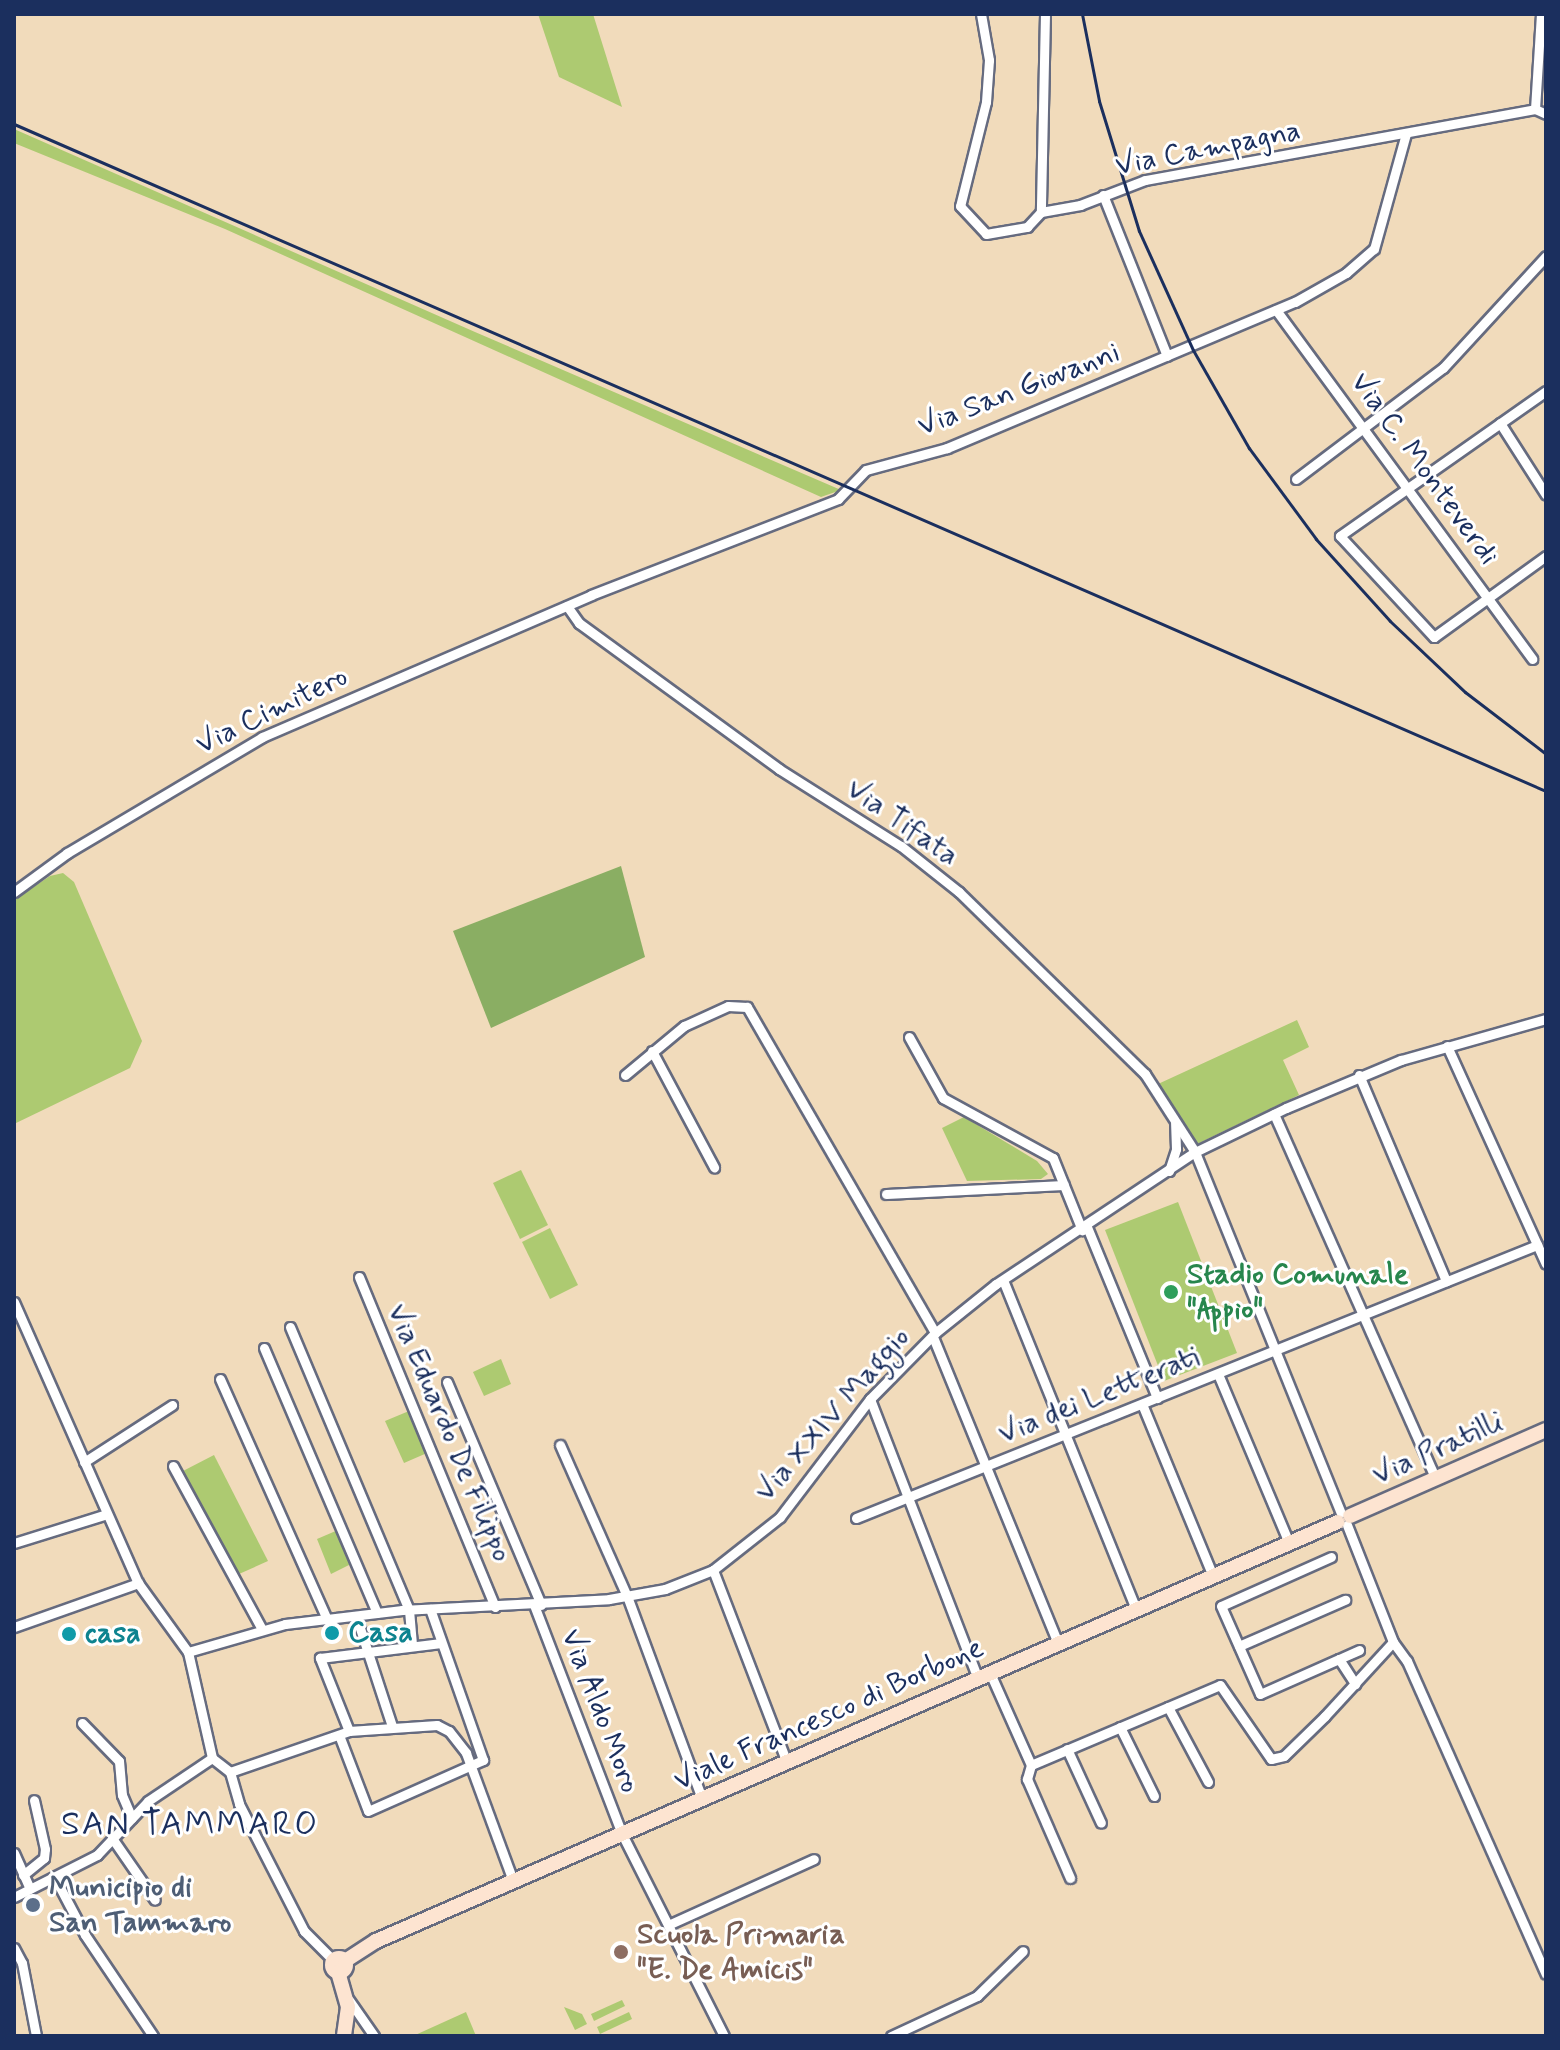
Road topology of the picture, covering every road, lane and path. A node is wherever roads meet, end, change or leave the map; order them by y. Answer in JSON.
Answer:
{"nodes":[{"id":1,"x":981,"y":14,"type":"edge"},
{"id":2,"x":1045,"y":14,"type":"edge"},
{"id":3,"x":1541,"y":14,"type":"edge"},
{"id":4,"x":1535,"y":109,"type":"junction"},
{"id":5,"x":1546,"y":114,"type":"edge"},
{"id":6,"x":1406,"y":134,"type":"junction"},
{"id":7,"x":1103,"y":195,"type":"junction"},
{"id":8,"x":1041,"y":212,"type":"junction"},
{"id":9,"x":1546,"y":256,"type":"edge"},
{"id":10,"x":1276,"y":310,"type":"junction"},
{"id":11,"x":1167,"y":356,"type":"junction"},
{"id":12,"x":1546,"y":391,"type":"edge"},
{"id":13,"x":1500,"y":423,"type":"junction"},
{"id":14,"x":1363,"y":426,"type":"junction"},
{"id":15,"x":1296,"y":479,"type":"dead end"},
{"id":16,"x":1410,"y":488,"type":"junction"},
{"id":17,"x":1546,"y":495,"type":"edge"},
{"id":18,"x":1546,"y":556,"type":"edge"},
{"id":19,"x":1489,"y":598,"type":"junction"},
{"id":20,"x":567,"y":606,"type":"junction"},
{"id":21,"x":1532,"y":659,"type":"dead end"},
{"id":22,"x":14,"y":892,"type":"edge"},
{"id":23,"x":1546,"y":1019,"type":"edge"},
{"id":24,"x":909,"y":1037,"type":"dead end"},
{"id":25,"x":1447,"y":1046,"type":"junction"},
{"id":26,"x":652,"y":1051,"type":"junction"},
{"id":27,"x":625,"y":1075,"type":"dead end"},
{"id":28,"x":1359,"y":1075,"type":"junction"},
{"id":29,"x":1274,"y":1114,"type":"junction"},
{"id":30,"x":1174,"y":1120,"type":"junction"},
{"id":31,"x":1195,"y":1152,"type":"junction"},
{"id":32,"x":714,"y":1167,"type":"dead end"},
{"id":33,"x":1168,"y":1172,"type":"junction"},
{"id":34,"x":1064,"y":1185,"type":"junction"},
{"id":35,"x":886,"y":1194,"type":"dead end"},
{"id":36,"x":1084,"y":1228,"type":"junction"},
{"id":37,"x":1537,"y":1245,"type":"junction"},
{"id":38,"x":1546,"y":1264,"type":"edge"},
{"id":39,"x":359,"y":1277,"type":"dead end"},
{"id":40,"x":1003,"y":1280,"type":"junction"},
{"id":41,"x":1446,"y":1281,"type":"junction"},
{"id":42,"x":14,"y":1302,"type":"edge"},
{"id":43,"x":1363,"y":1315,"type":"junction"},
{"id":44,"x":290,"y":1327,"type":"dead end"},
{"id":45,"x":934,"y":1335,"type":"junction"},
{"id":46,"x":264,"y":1348,"type":"dead end"},
{"id":47,"x":1273,"y":1351,"type":"junction"},
{"id":48,"x":1218,"y":1374,"type":"junction"},
{"id":49,"x":220,"y":1379,"type":"dead end"},
{"id":50,"x":447,"y":1382,"type":"dead end"},
{"id":51,"x":1157,"y":1398,"type":"junction"},
{"id":52,"x":870,"y":1399,"type":"junction"},
{"id":53,"x":1142,"y":1404,"type":"junction"},
{"id":54,"x":172,"y":1405,"type":"dead end"},
{"id":55,"x":1546,"y":1430,"type":"edge"},
{"id":56,"x":1065,"y":1435,"type":"junction"},
{"id":57,"x":560,"y":1445,"type":"dead end"},
{"id":58,"x":84,"y":1462,"type":"junction"},
{"id":59,"x":173,"y":1466,"type":"dead end"},
{"id":60,"x":986,"y":1467,"type":"junction"},
{"id":61,"x":1436,"y":1479,"type":"junction"},
{"id":62,"x":910,"y":1498,"type":"junction"},
{"id":63,"x":107,"y":1514,"type":"junction"},
{"id":64,"x":856,"y":1518,"type":"dead end"},
{"id":65,"x":1344,"y":1519,"type":"junction"},
{"id":66,"x":14,"y":1543,"type":"edge"},
{"id":67,"x":1289,"y":1543,"type":"junction"},
{"id":68,"x":1331,"y":1557,"type":"dead end"},
{"id":69,"x":713,"y":1570,"type":"junction"},
{"id":70,"x":1213,"y":1576,"type":"junction"},
{"id":71,"x":138,"y":1583,"type":"junction"},
{"id":72,"x":627,"y":1596,"type":"junction"},
{"id":73,"x":1345,"y":1600,"type":"dead end"},
{"id":74,"x":537,"y":1605,"type":"junction"},
{"id":75,"x":495,"y":1607,"type":"junction"},
{"id":76,"x":430,"y":1609,"type":"junction"},
{"id":77,"x":409,"y":1610,"type":"junction"},
{"id":78,"x":1136,"y":1610,"type":"junction"},
{"id":79,"x":377,"y":1613,"type":"junction"},
{"id":80,"x":356,"y":1616,"type":"junction"},
{"id":81,"x":327,"y":1619,"type":"junction"},
{"id":82,"x":14,"y":1627,"type":"edge"},
{"id":83,"x":262,"y":1629,"type":"junction"},
{"id":84,"x":1393,"y":1642,"type":"junction"},
{"id":85,"x":441,"y":1643,"type":"junction"},
{"id":86,"x":1058,"y":1643,"type":"junction"},
{"id":87,"x":412,"y":1646,"type":"junction"},
{"id":88,"x":1239,"y":1646,"type":"junction"},
{"id":89,"x":1359,"y":1650,"type":"dead end"},
{"id":90,"x":188,"y":1652,"type":"junction"},
{"id":91,"x":368,"y":1652,"type":"junction"},
{"id":92,"x":1339,"y":1659,"type":"junction"},
{"id":93,"x":984,"y":1676,"type":"junction"},
{"id":94,"x":1355,"y":1684,"type":"junction"},
{"id":95,"x":1168,"y":1707,"type":"junction"},
{"id":96,"x":82,"y":1723,"type":"dead end"},
{"id":97,"x":392,"y":1726,"type":"junction"},
{"id":98,"x":1120,"y":1727,"type":"junction"},
{"id":99,"x":344,"y":1733,"type":"junction"},
{"id":100,"x":1067,"y":1749,"type":"junction"},
{"id":101,"x":212,"y":1758,"type":"junction"},
{"id":102,"x":787,"y":1763,"type":"junction"},
{"id":103,"x":1031,"y":1765,"type":"junction"},
{"id":104,"x":471,"y":1766,"type":"junction"},
{"id":105,"x":230,"y":1772,"type":"junction"},
{"id":106,"x":1208,"y":1782,"type":"dead end"},
{"id":107,"x":1154,"y":1796,"type":"dead end"},
{"id":108,"x":702,"y":1799,"type":"junction"},
{"id":109,"x":34,"y":1800,"type":"dead end"},
{"id":110,"x":132,"y":1818,"type":"junction"},
{"id":111,"x":1101,"y":1823,"type":"dead end"},
{"id":112,"x":622,"y":1834,"type":"junction"},
{"id":113,"x":112,"y":1838,"type":"junction"},
{"id":114,"x":14,"y":1853,"type":"edge"},
{"id":115,"x":814,"y":1859,"type":"dead end"},
{"id":116,"x":23,"y":1875,"type":"junction"},
{"id":117,"x":55,"y":1878,"type":"junction"},
{"id":118,"x":1070,"y":1878,"type":"dead end"},
{"id":119,"x":513,"y":1881,"type":"junction"},
{"id":120,"x":30,"y":1889,"type":"junction"},
{"id":121,"x":14,"y":1897,"type":"edge"},
{"id":122,"x":155,"y":1900,"type":"dead end"},
{"id":123,"x":668,"y":1925,"type":"junction"},
{"id":124,"x":14,"y":1948,"type":"edge"},
{"id":125,"x":1023,"y":1951,"type":"dead end"},
{"id":126,"x":339,"y":1965,"type":"junction"},
{"id":127,"x":1546,"y":1974,"type":"edge"},
{"id":128,"x":345,"y":1995,"type":"junction"},
{"id":129,"x":36,"y":2036,"type":"edge"},
{"id":130,"x":153,"y":2036,"type":"edge"},
{"id":131,"x":344,"y":2036,"type":"edge"},
{"id":132,"x":374,"y":2036,"type":"edge"},
{"id":133,"x":724,"y":2036,"type":"edge"},
{"id":134,"x":891,"y":2036,"type":"edge"}],
"edges":[{"from":1,"to":8,"type":"street","name":"Via Campagna"},
{"from":2,"to":8,"type":"street"},
{"from":3,"to":4,"type":"street"},
{"from":4,"to":5,"type":"street"},
{"from":4,"to":6,"type":"street","name":"Via Campagna"},
{"from":6,"to":7,"type":"street","name":"Via Campagna"},
{"from":6,"to":10,"type":"street","name":"Via San Giovanni"},
{"from":7,"to":8,"type":"street","name":"Via Campagna"},
{"from":7,"to":11,"type":"street"},
{"from":9,"to":14,"type":"street"},
{"from":10,"to":11,"type":"street","name":"Via San Giovanni"},
{"from":10,"to":14,"type":"street","name":"Via C. Monteverdi"},
{"from":11,"to":20,"type":"street","name":"Via San Giovanni"},
{"from":12,"to":13,"type":"street"},
{"from":13,"to":16,"type":"street"},
{"from":13,"to":17,"type":"street"},
{"from":14,"to":15,"type":"street"},
{"from":14,"to":16,"type":"street","name":"Via C. Monteverdi"},
{"from":16,"to":19,"type":"street","name":"Via C. Monteverdi"},
{"from":16,"to":19,"type":"street"},
{"from":18,"to":19,"type":"street"},
{"from":19,"to":21,"type":"street","name":"Via C. Monteverdi"},
{"from":20,"to":22,"type":"street","name":"Via Cimitero"},
{"from":20,"to":30,"type":"street","name":"Via Tifata"},
{"from":23,"to":25,"type":"street","name":"Via XXIV Maggio"},
{"from":24,"to":34,"type":"street"},
{"from":25,"to":28,"type":"street","name":"Via XXIV Maggio"},
{"from":25,"to":37,"type":"street"},
{"from":26,"to":27,"type":"street"},
{"from":26,"to":32,"type":"street"},
{"from":26,"to":45,"type":"street"},
{"from":28,"to":29,"type":"street","name":"Via XXIV Maggio"},
{"from":28,"to":41,"type":"street"},
{"from":29,"to":31,"type":"street","name":"Via XXIV Maggio"},
{"from":29,"to":43,"type":"street"},
{"from":30,"to":31,"type":"street","name":"Via Tifata"},
{"from":30,"to":33,"type":"street"},
{"from":31,"to":33,"type":"street","name":"Via XXIV Maggio"},
{"from":31,"to":47,"type":"street","name":"Via Tifata"},
{"from":33,"to":36,"type":"street","name":"Via XXIV Maggio"},
{"from":34,"to":35,"type":"street"},
{"from":34,"to":36,"type":"street"},
{"from":36,"to":40,"type":"street","name":"Via XXIV Maggio"},
{"from":36,"to":51,"type":"street"},
{"from":37,"to":38,"type":"street"},
{"from":37,"to":41,"type":"street","name":"Via dei Letterati"},
{"from":39,"to":75,"type":"street","name":"Via Eduardo De Filippo"},
{"from":40,"to":45,"type":"street","name":"Via XXIV Maggio"},
{"from":40,"to":56,"type":"street"},
{"from":41,"to":43,"type":"street","name":"Via dei Letterati"},
{"from":42,"to":58,"type":"street"},
{"from":43,"to":47,"type":"street","name":"Via dei Letterati"},
{"from":43,"to":61,"type":"street"},
{"from":44,"to":77,"type":"street"},
{"from":45,"to":52,"type":"street","name":"Via XXIV Maggio"},
{"from":45,"to":60,"type":"street"},
{"from":46,"to":79,"type":"street"},
{"from":47,"to":48,"type":"street","name":"Via dei Letterati"},
{"from":47,"to":65,"type":"street","name":"Via Tifata"},
{"from":48,"to":51,"type":"street","name":"Via dei Letterati"},
{"from":48,"to":67,"type":"street"},
{"from":49,"to":81,"type":"street"},
{"from":50,"to":74,"type":"street","name":"Via Aldo Moro"},
{"from":51,"to":53,"type":"street","name":"Via dei Letterati"},
{"from":52,"to":62,"type":"street"},
{"from":52,"to":69,"type":"street","name":"Via XXIV Maggio"},
{"from":53,"to":56,"type":"street","name":"Via dei Letterati"},
{"from":53,"to":70,"type":"street"},
{"from":54,"to":58,"type":"street"},
{"from":55,"to":61,"type":"street","name":"Via Pratilli"},
{"from":56,"to":60,"type":"street","name":"Via dei Letterati"},
{"from":56,"to":78,"type":"street"},
{"from":57,"to":72,"type":"street"},
{"from":58,"to":63,"type":"street"},
{"from":59,"to":83,"type":"street"},
{"from":60,"to":62,"type":"street","name":"Via dei Letterati"},
{"from":60,"to":86,"type":"street"},
{"from":61,"to":65,"type":"street","name":"Via Pratilli"},
{"from":62,"to":64,"type":"street","name":"Via dei Letterati"},
{"from":62,"to":93,"type":"street"},
{"from":63,"to":66,"type":"street"},
{"from":63,"to":71,"type":"street"},
{"from":65,"to":67,"type":"street","name":"Viale Francesco di Borbone"},
{"from":65,"to":84,"type":"street","name":"Via Tifata"},
{"from":67,"to":70,"type":"street","name":"Viale Francesco di Borbone"},
{"from":68,"to":88,"type":"street"},
{"from":69,"to":72,"type":"street","name":"Via XXIV Maggio"},
{"from":69,"to":102,"type":"street"},
{"from":70,"to":78,"type":"street","name":"Viale Francesco di Borbone"},
{"from":71,"to":82,"type":"street"},
{"from":71,"to":90,"type":"street"},
{"from":72,"to":74,"type":"street","name":"Via XXIV Maggio"},
{"from":72,"to":108,"type":"street"},
{"from":73,"to":88,"type":"street"},
{"from":74,"to":75,"type":"street","name":"Via XXIV Maggio"},
{"from":74,"to":112,"type":"street","name":"Via Aldo Moro"},
{"from":75,"to":76,"type":"street","name":"Via XXIV Maggio"},
{"from":76,"to":77,"type":"street","name":"Via XXIV Maggio"},
{"from":76,"to":85,"type":"street"},
{"from":77,"to":79,"type":"street","name":"Via XXIV Maggio"},
{"from":77,"to":87,"type":"street"},
{"from":78,"to":86,"type":"street","name":"Viale Francesco di Borbone"},
{"from":79,"to":80,"type":"street","name":"Via XXIV Maggio"},
{"from":80,"to":81,"type":"street","name":"Via XXIV Maggio"},
{"from":80,"to":91,"type":"street"},
{"from":81,"to":83,"type":"street","name":"Via XXIV Maggio"},
{"from":83,"to":90,"type":"street","name":"Via XXIV Maggio"},
{"from":84,"to":94,"type":"street"},
{"from":84,"to":127,"type":"street","name":"Via Tifata"},
{"from":85,"to":87,"type":"street"},
{"from":85,"to":104,"type":"street"},
{"from":86,"to":93,"type":"street","name":"Viale Francesco di Borbone"},
{"from":87,"to":91,"type":"street"},
{"from":88,"to":92,"type":"street"},
{"from":89,"to":92,"type":"street"},
{"from":90,"to":101,"type":"street"},
{"from":91,"to":97,"type":"street"},
{"from":91,"to":99,"type":"street"},
{"from":92,"to":94,"type":"street"},
{"from":93,"to":102,"type":"street","name":"Viale Francesco di Borbone"},
{"from":93,"to":103,"type":"street"},
{"from":94,"to":95,"type":"street"},
{"from":95,"to":98,"type":"street"},
{"from":95,"to":106,"type":"street"},
{"from":96,"to":110,"type":"street"},
{"from":97,"to":99,"type":"street"},
{"from":97,"to":104,"type":"street"},
{"from":98,"to":100,"type":"street"},
{"from":98,"to":107,"type":"street"},
{"from":99,"to":104,"type":"street"},
{"from":99,"to":105,"type":"street"},
{"from":100,"to":103,"type":"street"},
{"from":100,"to":111,"type":"street"},
{"from":101,"to":105,"type":"street"},
{"from":101,"to":110,"type":"street"},
{"from":102,"to":108,"type":"street","name":"Viale Francesco di Borbone"},
{"from":103,"to":118,"type":"street"},
{"from":104,"to":119,"type":"street"},
{"from":105,"to":126,"type":"street"},
{"from":108,"to":112,"type":"street","name":"Viale Francesco di Borbone"},
{"from":109,"to":116,"type":"street"},
{"from":110,"to":113,"type":"street"},
{"from":112,"to":119,"type":"street","name":"Viale Francesco di Borbone"},
{"from":112,"to":123,"type":"street","name":"Via Aldo Moro"},
{"from":113,"to":117,"type":"street"},
{"from":113,"to":122,"type":"street"},
{"from":114,"to":116,"type":"street"},
{"from":115,"to":123,"type":"street"},
{"from":116,"to":120,"type":"street"},
{"from":117,"to":120,"type":"street"},
{"from":117,"to":130,"type":"street"},
{"from":119,"to":126,"type":"street","name":"Viale Francesco di Borbone"},
{"from":120,"to":121,"type":"street"},
{"from":123,"to":133,"type":"street","name":"Via Aldo Moro"},
{"from":124,"to":129,"type":"street"},
{"from":125,"to":134,"type":"street"},
{"from":126,"to":128,"type":"street"},
{"from":128,"to":131,"type":"street"},
{"from":128,"to":132,"type":"street"}]}
